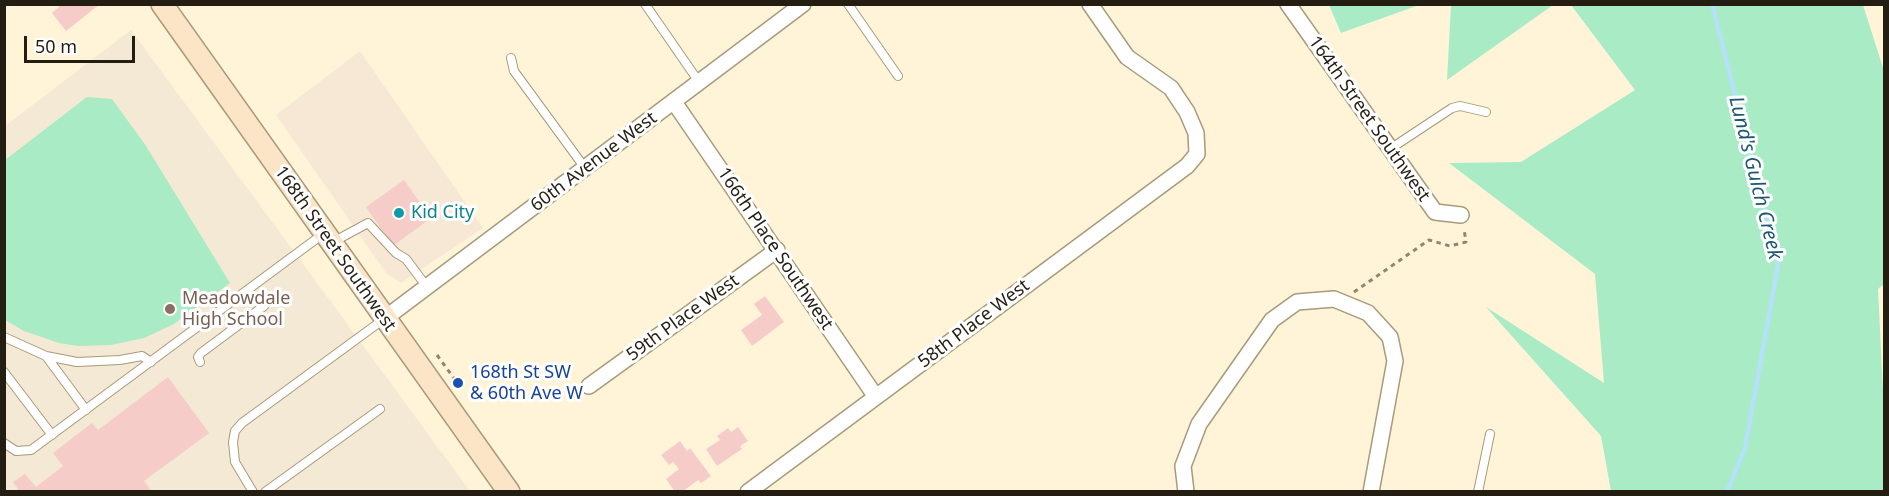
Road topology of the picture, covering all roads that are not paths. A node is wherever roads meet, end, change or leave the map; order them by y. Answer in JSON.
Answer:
{"nodes":[{"id":1,"x":162,"y":4,"type":"edge"},
{"id":2,"x":645,"y":4,"type":"edge"},
{"id":3,"x":803,"y":4,"type":"edge"},
{"id":4,"x":848,"y":4,"type":"edge"},
{"id":5,"x":1090,"y":4,"type":"edge"},
{"id":6,"x":1288,"y":4,"type":"edge"},
{"id":7,"x":511,"y":58,"type":"dead end"},
{"id":8,"x":898,"y":76,"type":"dead end"},
{"id":9,"x":699,"y":82,"type":"junction"},
{"id":10,"x":674,"y":102,"type":"junction"},
{"id":11,"x":1486,"y":112,"type":"dead end"},
{"id":12,"x":1390,"y":149,"type":"junction"},
{"id":13,"x":585,"y":168,"type":"junction"},
{"id":14,"x":1461,"y":215,"type":"road end"},
{"id":15,"x":328,"y":238,"type":"junction"},
{"id":16,"x":777,"y":250,"type":"junction"},
{"id":17,"x":427,"y":287,"type":"junction"},
{"id":18,"x":264,"y":306,"type":"dead end"},
{"id":19,"x":384,"y":319,"type":"junction"},
{"id":20,"x":4,"y":337,"type":"edge"},
{"id":21,"x":46,"y":356,"type":"junction"},
{"id":22,"x":151,"y":362,"type":"junction"},
{"id":23,"x":200,"y":362,"type":"dead end"},
{"id":24,"x":4,"y":372,"type":"edge"},
{"id":25,"x":589,"y":386,"type":"dead end"},
{"id":26,"x":876,"y":398,"type":"junction"},
{"id":27,"x":380,"y":409,"type":"dead end"},
{"id":28,"x":86,"y":410,"type":"junction"},
{"id":29,"x":1490,"y":434,"type":"dead end"},
{"id":30,"x":52,"y":435,"type":"junction"},
{"id":31,"x":4,"y":443,"type":"edge"},
{"id":32,"x":253,"y":492,"type":"edge"},
{"id":33,"x":265,"y":492,"type":"edge"},
{"id":34,"x":508,"y":492,"type":"edge"},
{"id":35,"x":748,"y":492,"type":"edge"},
{"id":36,"x":1186,"y":492,"type":"edge"},
{"id":37,"x":1371,"y":492,"type":"edge"},
{"id":38,"x":1478,"y":492,"type":"edge"}],
"edges":[{"from":1,"to":15,"type":"main road","name":"168th Street Southwest"},
{"from":2,"to":9,"type":"lane"},
{"from":3,"to":9,"type":"street","name":"60th Avenue West"},
{"from":4,"to":8,"type":"lane"},
{"from":5,"to":26,"type":"street","name":"58th Place West"},
{"from":6,"to":12,"type":"street","name":"164th Street Southwest"},
{"from":7,"to":13,"type":"lane"},
{"from":9,"to":10,"type":"street","name":"60th Avenue West"},
{"from":10,"to":13,"type":"street","name":"60th Avenue West"},
{"from":10,"to":16,"type":"street","name":"166th Place Southwest"},
{"from":11,"to":12,"type":"lane"},
{"from":12,"to":14,"type":"street","name":"164th Street Southwest"},
{"from":13,"to":17,"type":"street","name":"60th Avenue West"},
{"from":15,"to":17,"type":"lane"},
{"from":15,"to":19,"type":"main road","name":"168th Street Southwest"},
{"from":15,"to":22,"type":"lane"},
{"from":16,"to":25,"type":"street","name":"59th Place West"},
{"from":16,"to":26,"type":"street","name":"166th Place Southwest"},
{"from":17,"to":19,"type":"street","name":"60th Avenue West"},
{"from":18,"to":23,"type":"lane"},
{"from":19,"to":32,"type":"lane"},
{"from":19,"to":34,"type":"main road","name":"168th Street Southwest"},
{"from":20,"to":21,"type":"lane"},
{"from":21,"to":22,"type":"lane"},
{"from":21,"to":28,"type":"lane"},
{"from":22,"to":28,"type":"lane"},
{"from":24,"to":30,"type":"lane"},
{"from":26,"to":35,"type":"street","name":"58th Place West"},
{"from":27,"to":33,"type":"lane"},
{"from":28,"to":30,"type":"lane"},
{"from":29,"to":38,"type":"lane"},
{"from":30,"to":31,"type":"lane"},
{"from":36,"to":37,"type":"street"}]}
